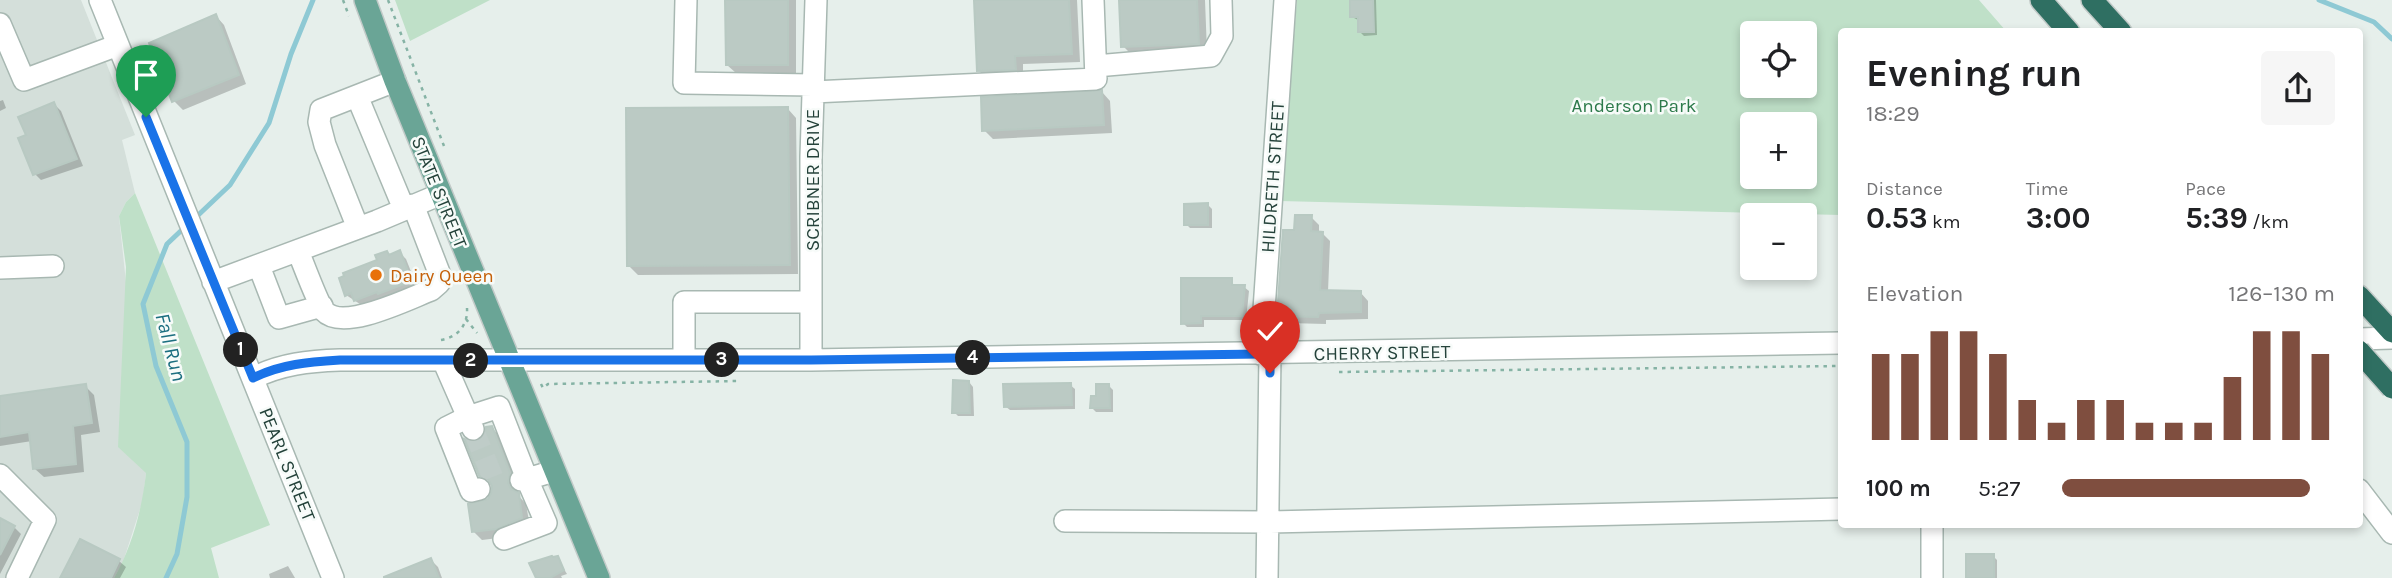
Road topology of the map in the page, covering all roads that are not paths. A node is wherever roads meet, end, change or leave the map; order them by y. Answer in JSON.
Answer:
{"nodes":[{"id":1,"x":100,"y":0,"type":"edge"},
{"id":2,"x":365,"y":0,"type":"edge"},
{"id":3,"x":686,"y":0,"type":"edge"},
{"id":4,"x":816,"y":0,"type":"edge"},
{"id":5,"x":1093,"y":0,"type":"edge"},
{"id":6,"x":1221,"y":0,"type":"edge"},
{"id":7,"x":1284,"y":0,"type":"edge"},
{"id":8,"x":2041,"y":0,"type":"edge"},
{"id":9,"x":2092,"y":0,"type":"edge"},
{"id":10,"x":0,"y":24,"type":"edge"},
{"id":11,"x":2066,"y":28,"type":"edge"},
{"id":12,"x":2116,"y":28,"type":"edge"},
{"id":13,"x":118,"y":46,"type":"junction"},
{"id":14,"x":1096,"y":66,"type":"junction"},
{"id":15,"x":395,"y":80,"type":"junction"},
{"id":16,"x":813,"y":88,"type":"junction"},
{"id":17,"x":356,"y":96,"type":"junction"},
{"id":18,"x":441,"y":194,"type":"junction"},
{"id":19,"x":412,"y":211,"type":"junction"},
{"id":20,"x":358,"y":228,"type":"junction"},
{"id":21,"x":298,"y":251,"type":"junction"},
{"id":22,"x":53,"y":266,"type":"dead end"},
{"id":23,"x":259,"y":266,"type":"junction"},
{"id":24,"x":0,"y":268,"type":"edge"},
{"id":25,"x":213,"y":282,"type":"junction"},
{"id":26,"x":2363,"y":300,"type":"edge"},
{"id":27,"x":811,"y":302,"type":"junction"},
{"id":28,"x":322,"y":306,"type":"junction"},
{"id":29,"x":2392,"y":332,"type":"edge"},
{"id":30,"x":2392,"y":338,"type":"edge"},
{"id":31,"x":2363,"y":339,"type":"edge"},
{"id":32,"x":1838,"y":343,"type":"edge"},
{"id":33,"x":1265,"y":354,"type":"junction"},
{"id":34,"x":2363,"y":355,"type":"edge"},
{"id":35,"x":443,"y":360,"type":"junction"},
{"id":36,"x":684,"y":360,"type":"junction"},
{"id":37,"x":811,"y":360,"type":"junction"},
{"id":38,"x":509,"y":361,"type":"junction"},
{"id":39,"x":253,"y":378,"type":"junction"},
{"id":40,"x":2392,"y":388,"type":"edge"},
{"id":41,"x":525,"y":400,"type":"junction"},
{"id":42,"x":499,"y":407,"type":"junction"},
{"id":43,"x":470,"y":423,"type":"junction"},
{"id":44,"x":555,"y":471,"type":"junction"},
{"id":45,"x":0,"y":475,"type":"edge"},
{"id":46,"x":524,"y":479,"type":"junction"},
{"id":47,"x":479,"y":489,"type":"dead end"},
{"id":48,"x":2363,"y":500,"type":"edge"},
{"id":49,"x":1838,"y":509,"type":"edge"},
{"id":50,"x":1065,"y":521,"type":"dead end"},
{"id":51,"x":1268,"y":522,"type":"junction"},
{"id":52,"x":1932,"y":528,"type":"edge"},
{"id":53,"x":2392,"y":533,"type":"edge"},
{"id":54,"x":504,"y":539,"type":"dead end"},
{"id":55,"x":18,"y":578,"type":"edge"},
{"id":56,"x":333,"y":578,"type":"edge"},
{"id":57,"x":599,"y":578,"type":"edge"},
{"id":58,"x":1267,"y":578,"type":"edge"},
{"id":59,"x":1932,"y":578,"type":"edge"}],
"edges":[{"from":1,"to":13,"type":"street","name":"PEARL STREET"},
{"from":2,"to":15,"type":"main road","name":"STATE STREET"},
{"from":3,"to":16,"type":"street"},
{"from":4,"to":16,"type":"street","name":"SCRIBNER DRIVE"},
{"from":5,"to":14,"type":"street"},
{"from":6,"to":14,"type":"street"},
{"from":7,"to":33,"type":"street","name":"HILDRETH STREET"},
{"from":8,"to":11,"type":"highway"},
{"from":9,"to":12,"type":"highway"},
{"from":10,"to":13,"type":"street"},
{"from":13,"to":25,"type":"street","name":"PEARL STREET"},
{"from":14,"to":16,"type":"street"},
{"from":15,"to":17,"type":"street"},
{"from":15,"to":18,"type":"main road","name":"STATE STREET"},
{"from":16,"to":27,"type":"street","name":"SCRIBNER DRIVE"},
{"from":17,"to":19,"type":"street"},
{"from":17,"to":20,"type":"street"},
{"from":18,"to":19,"type":"street"},
{"from":18,"to":38,"type":"main road","name":"STATE STREET"},
{"from":19,"to":20,"type":"street"},
{"from":19,"to":28,"type":"street"},
{"from":20,"to":21,"type":"street"},
{"from":21,"to":23,"type":"street"},
{"from":21,"to":28,"type":"street"},
{"from":22,"to":24,"type":"street"},
{"from":23,"to":25,"type":"street"},
{"from":23,"to":28,"type":"street"},
{"from":25,"to":39,"type":"street","name":"PEARL STREET"},
{"from":26,"to":29,"type":"highway"},
{"from":27,"to":36,"type":"street"},
{"from":27,"to":37,"type":"street","name":"SCRIBNER DRIVE"},
{"from":30,"to":31,"type":"street"},
{"from":32,"to":33,"type":"street","name":"CHERRY STREET"},
{"from":33,"to":37,"type":"street","name":"CHERRY STREET"},
{"from":33,"to":51,"type":"street","name":"HILDRETH STREET"},
{"from":34,"to":40,"type":"highway","bridge":true},
{"from":35,"to":38,"type":"street","name":"CHERRY STREET"},
{"from":35,"to":39,"type":"street","name":"CHERRY STREET"},
{"from":35,"to":43,"type":"street"},
{"from":36,"to":37,"type":"street","name":"CHERRY STREET"},
{"from":36,"to":38,"type":"street","name":"CHERRY STREET"},
{"from":38,"to":41,"type":"main road","name":"STATE STREET"},
{"from":39,"to":56,"type":"street","name":"PEARL STREET"},
{"from":41,"to":42,"type":"street"},
{"from":41,"to":44,"type":"main road","name":"STATE STREET"},
{"from":42,"to":43,"type":"street"},
{"from":42,"to":46,"type":"street"},
{"from":43,"to":47,"type":"street"},
{"from":44,"to":46,"type":"street"},
{"from":44,"to":57,"type":"main road","name":"STATE STREET"},
{"from":45,"to":55,"type":"street"},
{"from":46,"to":54,"type":"street"},
{"from":48,"to":53,"type":"street"},
{"from":49,"to":51,"type":"street"},
{"from":50,"to":51,"type":"street"},
{"from":51,"to":58,"type":"street","name":"HILDRETH STREET"},
{"from":52,"to":59,"type":"street"}]}
